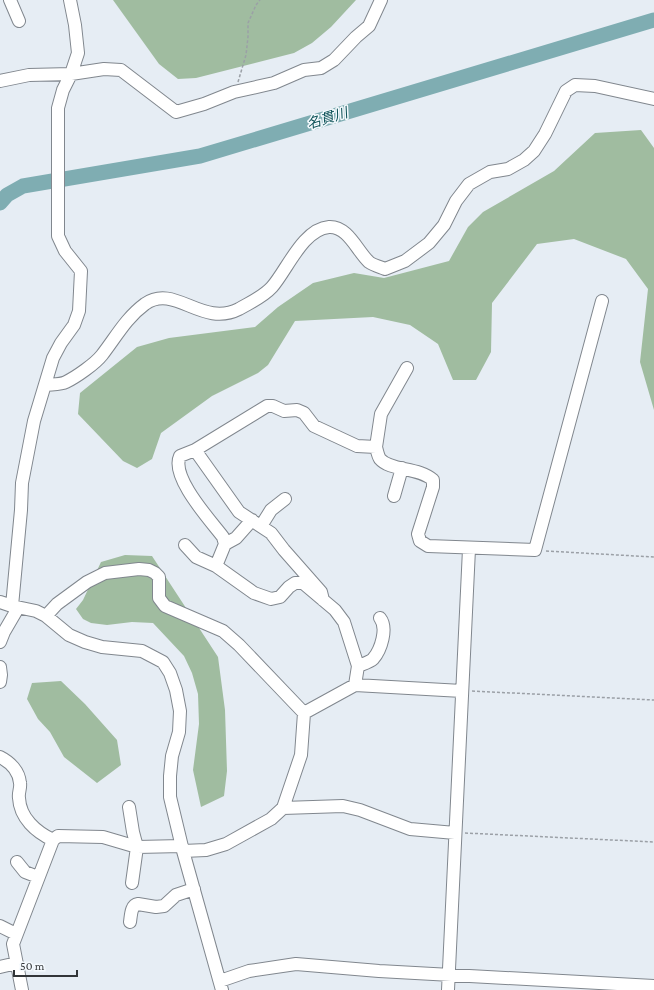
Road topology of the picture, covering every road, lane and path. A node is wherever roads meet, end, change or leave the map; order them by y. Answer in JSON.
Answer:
{"nodes":[{"id":1,"x":10,"y":0,"type":"edge"},
{"id":2,"x":70,"y":0,"type":"edge"},
{"id":3,"x":260,"y":0,"type":"edge"},
{"id":4,"x":381,"y":0,"type":"edge"},
{"id":5,"x":19,"y":21,"type":"dead end"},
{"id":6,"x":71,"y":74,"type":"junction"},
{"id":7,"x":0,"y":81,"type":"edge"},
{"id":8,"x":234,"y":92,"type":"junction"},
{"id":9,"x":654,"y":99,"type":"edge"},
{"id":10,"x":602,"y":301,"type":"dead end"},
{"id":11,"x":407,"y":368,"type":"dead end"},
{"id":12,"x":45,"y":385,"type":"junction"},
{"id":13,"x":376,"y":447,"type":"junction"},
{"id":14,"x":195,"y":450,"type":"junction"},
{"id":15,"x":402,"y":468,"type":"junction"},
{"id":16,"x":394,"y":496,"type":"dead end"},
{"id":17,"x":285,"y":499,"type":"dead end"},
{"id":18,"x":257,"y":523,"type":"junction"},
{"id":19,"x":225,"y":544,"type":"junction"},
{"id":20,"x":185,"y":545,"type":"dead end"},
{"id":21,"x":469,"y":549,"type":"junction"},
{"id":22,"x":534,"y":550,"type":"junction"},
{"id":23,"x":654,"y":557,"type":"edge"},
{"id":24,"x":216,"y":566,"type":"junction"},
{"id":25,"x":323,"y":600,"type":"junction"},
{"id":26,"x":0,"y":602,"type":"edge"},
{"id":27,"x":15,"y":607,"type":"junction"},
{"id":28,"x":46,"y":616,"type":"junction"},
{"id":29,"x":380,"y":618,"type":"dead end"},
{"id":30,"x":0,"y":642,"type":"edge"},
{"id":31,"x":358,"y":666,"type":"junction"},
{"id":32,"x":0,"y":667,"type":"edge"},
{"id":33,"x":0,"y":682,"type":"edge"},
{"id":34,"x":355,"y":685,"type":"junction"},
{"id":35,"x":462,"y":690,"type":"junction"},
{"id":36,"x":654,"y":700,"type":"edge"},
{"id":37,"x":304,"y":713,"type":"junction"},
{"id":38,"x":0,"y":757,"type":"edge"},
{"id":39,"x":129,"y":807,"type":"dead end"},
{"id":40,"x":283,"y":808,"type":"junction"},
{"id":41,"x":455,"y":833,"type":"junction"},
{"id":42,"x":53,"y":840,"type":"junction"},
{"id":43,"x":654,"y":842,"type":"edge"},
{"id":44,"x":137,"y":847,"type":"junction"},
{"id":45,"x":182,"y":848,"type":"junction"},
{"id":46,"x":17,"y":862,"type":"dead end"},
{"id":47,"x":38,"y":878,"type":"junction"},
{"id":48,"x":132,"y":883,"type":"dead end"},
{"id":49,"x":195,"y":894,"type":"junction"},
{"id":50,"x":166,"y":914,"type":"dead end"},
{"id":51,"x":130,"y":922,"type":"dead end"},
{"id":52,"x":0,"y":926,"type":"edge"},
{"id":53,"x":16,"y":934,"type":"junction"},
{"id":54,"x":17,"y":963,"type":"junction"},
{"id":55,"x":0,"y":967,"type":"edge"},
{"id":56,"x":449,"y":975,"type":"junction"},
{"id":57,"x":221,"y":985,"type":"edge"},
{"id":58,"x":654,"y":986,"type":"edge"},
{"id":59,"x":22,"y":990,"type":"edge"},
{"id":60,"x":448,"y":990,"type":"edge"}],
"edges":[{"from":1,"to":5,"type":"street"},
{"from":2,"to":6,"type":"street"},
{"from":3,"to":8,"type":"path"},
{"from":4,"to":8,"type":"street"},
{"from":6,"to":7,"type":"street"},
{"from":6,"to":8,"type":"street"},
{"from":6,"to":12,"type":"street"},
{"from":9,"to":12,"type":"street"},
{"from":10,"to":22,"type":"street"},
{"from":11,"to":13,"type":"street"},
{"from":12,"to":27,"type":"street"},
{"from":13,"to":14,"type":"street"},
{"from":13,"to":15,"type":"street"},
{"from":14,"to":18,"type":"street"},
{"from":14,"to":19,"type":"street"},
{"from":15,"to":16,"type":"street"},
{"from":15,"to":21,"type":"street"},
{"from":17,"to":18,"type":"street"},
{"from":18,"to":19,"type":"street"},
{"from":18,"to":25,"type":"street"},
{"from":19,"to":24,"type":"street"},
{"from":20,"to":24,"type":"street"},
{"from":21,"to":22,"type":"street"},
{"from":21,"to":35,"type":"street"},
{"from":22,"to":23,"type":"path"},
{"from":24,"to":25,"type":"street"},
{"from":25,"to":31,"type":"street"},
{"from":26,"to":27,"type":"street"},
{"from":27,"to":28,"type":"street"},
{"from":27,"to":30,"type":"street"},
{"from":28,"to":37,"type":"street"},
{"from":28,"to":45,"type":"street"},
{"from":29,"to":31,"type":"street"},
{"from":31,"to":34,"type":"street"},
{"from":32,"to":33,"type":"street"},
{"from":34,"to":35,"type":"street"},
{"from":34,"to":37,"type":"street"},
{"from":35,"to":36,"type":"path"},
{"from":35,"to":41,"type":"street"},
{"from":37,"to":40,"type":"street"},
{"from":38,"to":42,"type":"street"},
{"from":39,"to":44,"type":"street"},
{"from":40,"to":41,"type":"street"},
{"from":40,"to":45,"type":"street"},
{"from":41,"to":43,"type":"path"},
{"from":41,"to":56,"type":"street"},
{"from":42,"to":44,"type":"street"},
{"from":42,"to":47,"type":"street"},
{"from":44,"to":45,"type":"street"},
{"from":44,"to":48,"type":"street"},
{"from":45,"to":49,"type":"street"},
{"from":46,"to":47,"type":"street"},
{"from":47,"to":53,"type":"street"},
{"from":49,"to":50,"type":"street"},
{"from":49,"to":51,"type":"street"},
{"from":49,"to":57,"type":"street"},
{"from":52,"to":53,"type":"street"},
{"from":53,"to":54,"type":"street"},
{"from":54,"to":55,"type":"street"},
{"from":54,"to":59,"type":"street"},
{"from":56,"to":57,"type":"street"},
{"from":56,"to":58,"type":"street"},
{"from":56,"to":60,"type":"street"}]}
